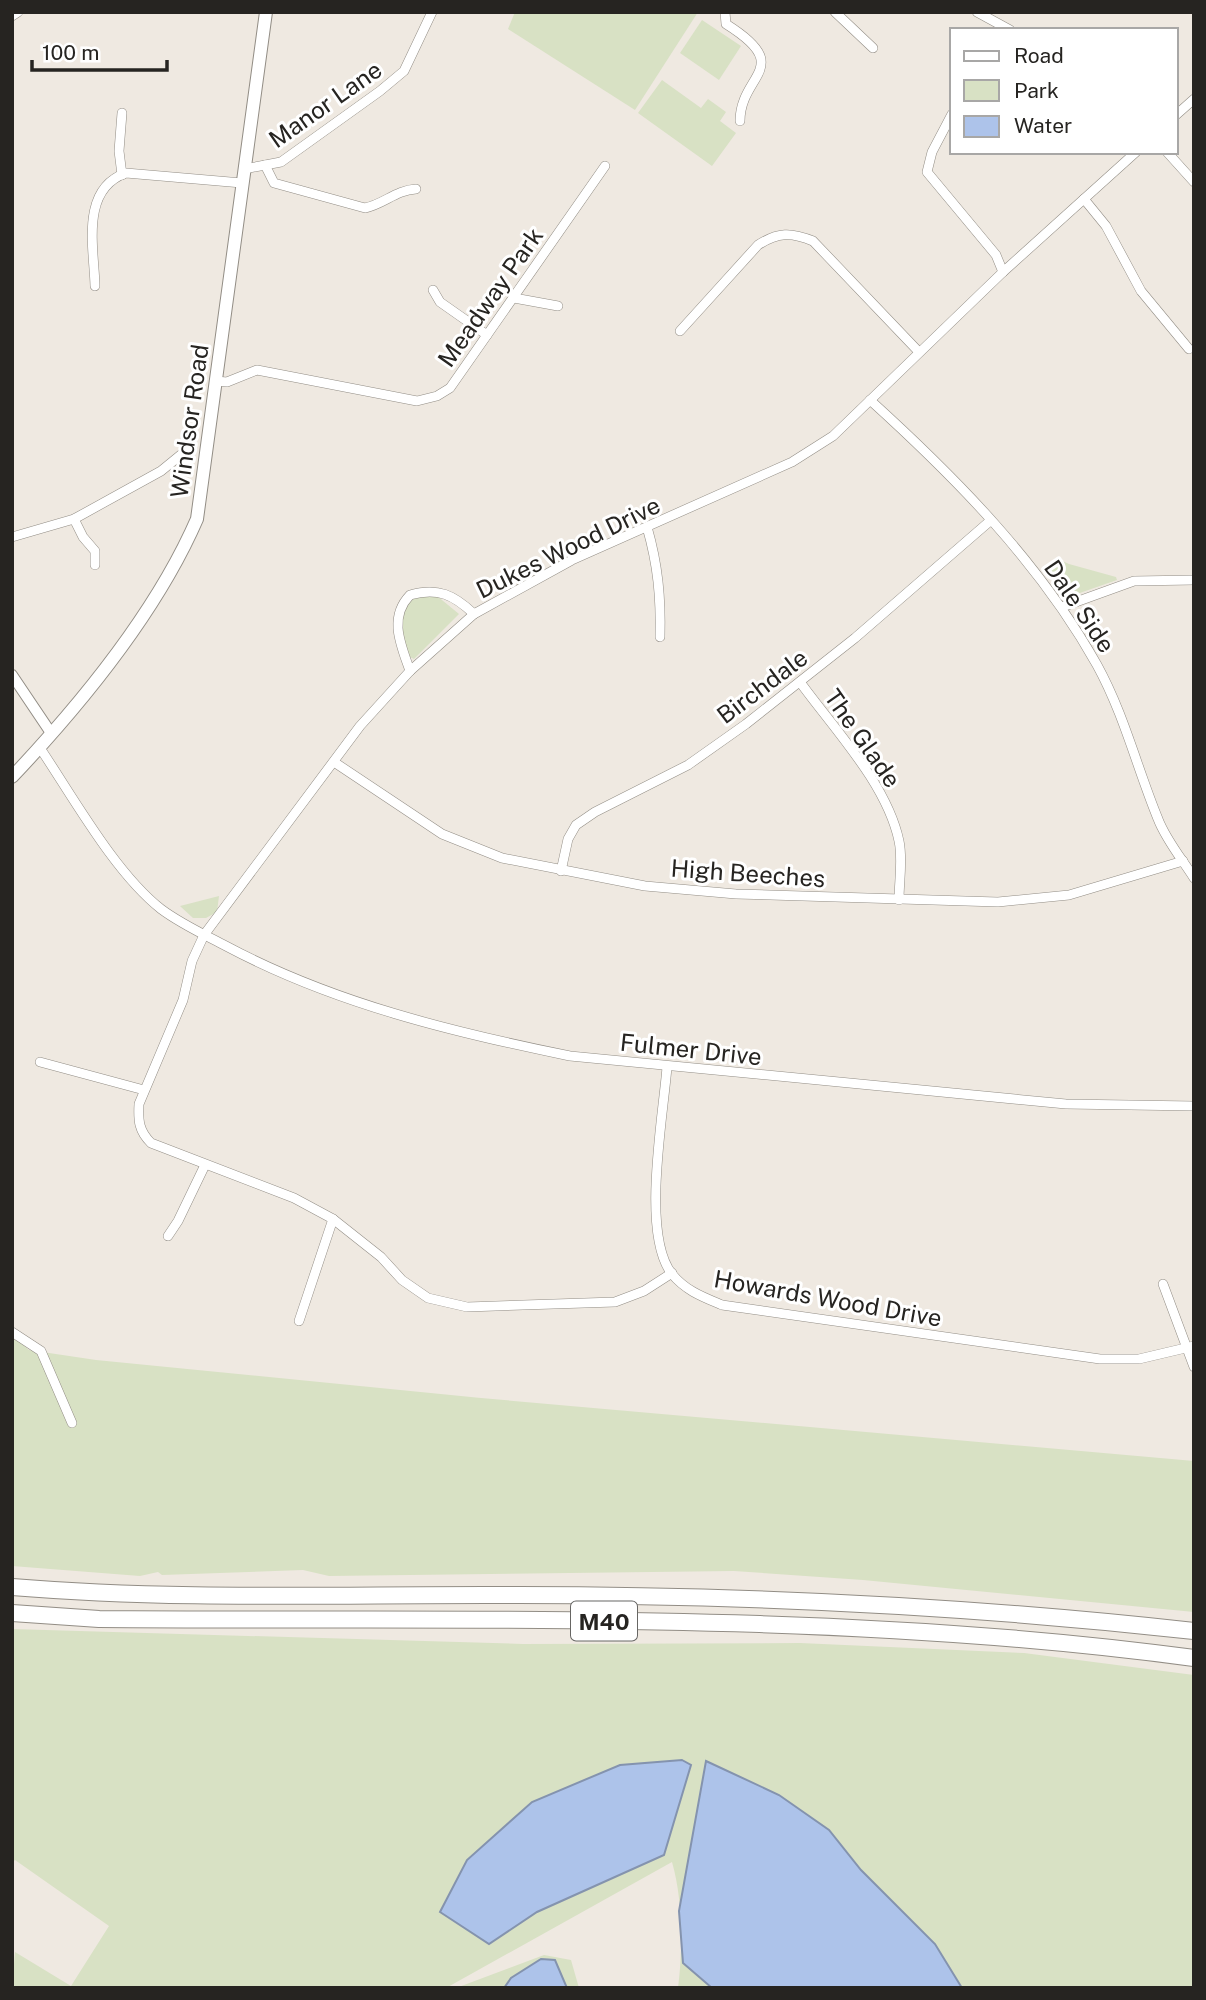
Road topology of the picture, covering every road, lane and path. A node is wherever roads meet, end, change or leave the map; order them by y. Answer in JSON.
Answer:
{"nodes":[{"id":1,"x":18,"y":12,"type":"edge"},
{"id":2,"x":266,"y":12,"type":"edge"},
{"id":3,"x":432,"y":12,"type":"edge"},
{"id":4,"x":725,"y":12,"type":"edge"},
{"id":5,"x":835,"y":12,"type":"edge"},
{"id":6,"x":977,"y":12,"type":"edge"},
{"id":7,"x":12,"y":16,"type":"edge"},
{"id":8,"x":1006,"y":28,"type":"edge"},
{"id":9,"x":873,"y":48,"type":"dead end"},
{"id":10,"x":1194,"y":99,"type":"edge"},
{"id":11,"x":122,"y":113,"type":"dead end"},
{"id":12,"x":1178,"y":113,"type":"edge"},
{"id":13,"x":950,"y":118,"type":"edge"},
{"id":14,"x":740,"y":121,"type":"dead end"},
{"id":15,"x":1134,"y":154,"type":"edge"},
{"id":16,"x":1169,"y":154,"type":"edge"},
{"id":17,"x":265,"y":165,"type":"junction"},
{"id":18,"x":605,"y":166,"type":"dead end"},
{"id":19,"x":244,"y":169,"type":"junction"},
{"id":20,"x":122,"y":174,"type":"junction"},
{"id":21,"x":242,"y":183,"type":"junction"},
{"id":22,"x":1194,"y":183,"type":"edge"},
{"id":23,"x":416,"y":189,"type":"dead end"},
{"id":24,"x":1084,"y":199,"type":"junction"},
{"id":25,"x":1003,"y":272,"type":"junction"},
{"id":26,"x":95,"y":286,"type":"dead end"},
{"id":27,"x":433,"y":290,"type":"dead end"},
{"id":28,"x":514,"y":298,"type":"junction"},
{"id":29,"x":558,"y":306,"type":"dead end"},
{"id":30,"x":680,"y":331,"type":"dead end"},
{"id":31,"x":488,"y":335,"type":"junction"},
{"id":32,"x":1189,"y":349,"type":"dead end"},
{"id":33,"x":919,"y":352,"type":"junction"},
{"id":34,"x":215,"y":381,"type":"junction"},
{"id":35,"x":870,"y":400,"type":"junction"},
{"id":36,"x":188,"y":449,"type":"dead end"},
{"id":37,"x":74,"y":519,"type":"junction"},
{"id":38,"x":990,"y":521,"type":"junction"},
{"id":39,"x":647,"y":527,"type":"junction"},
{"id":40,"x":12,"y":537,"type":"edge"},
{"id":41,"x":95,"y":565,"type":"dead end"},
{"id":42,"x":1194,"y":580,"type":"edge"},
{"id":43,"x":1062,"y":607,"type":"junction"},
{"id":44,"x":474,"y":614,"type":"junction"},
{"id":45,"x":660,"y":637,"type":"dead end"},
{"id":46,"x":410,"y":671,"type":"junction"},
{"id":47,"x":12,"y":675,"type":"edge"},
{"id":48,"x":800,"y":682,"type":"junction"},
{"id":49,"x":51,"y":733,"type":"junction"},
{"id":50,"x":40,"y":748,"type":"junction"},
{"id":51,"x":334,"y":762,"type":"junction"},
{"id":52,"x":12,"y":777,"type":"edge"},
{"id":53,"x":1183,"y":861,"type":"junction"},
{"id":54,"x":561,"y":871,"type":"junction"},
{"id":55,"x":1194,"y":878,"type":"edge"},
{"id":56,"x":899,"y":900,"type":"junction"},
{"id":57,"x":204,"y":934,"type":"junction"},
{"id":58,"x":40,"y":1062,"type":"dead end"},
{"id":59,"x":667,"y":1067,"type":"junction"},
{"id":60,"x":145,"y":1090,"type":"junction"},
{"id":61,"x":1194,"y":1106,"type":"edge"},
{"id":62,"x":205,"y":1165,"type":"junction"},
{"id":63,"x":333,"y":1219,"type":"junction"},
{"id":64,"x":167,"y":1236,"type":"dead end"},
{"id":65,"x":672,"y":1273,"type":"junction"},
{"id":66,"x":1163,"y":1284,"type":"dead end"},
{"id":67,"x":299,"y":1321,"type":"dead end"},
{"id":68,"x":12,"y":1332,"type":"edge"},
{"id":69,"x":1191,"y":1348,"type":"edge"},
{"id":70,"x":1194,"y":1367,"type":"edge"},
{"id":71,"x":72,"y":1423,"type":"dead end"},
{"id":72,"x":12,"y":1587,"type":"edge"},
{"id":73,"x":12,"y":1613,"type":"edge"},
{"id":74,"x":1194,"y":1632,"type":"edge"},
{"id":75,"x":1194,"y":1658,"type":"edge"}],
"edges":[{"from":1,"to":7,"type":"street"},
{"from":2,"to":19,"type":"main road","name":"Windsor Road"},
{"from":3,"to":17,"type":"street","name":"Manor Lane"},
{"from":4,"to":14,"type":"street"},
{"from":5,"to":9,"type":"street"},
{"from":6,"to":8,"type":"street"},
{"from":10,"to":12,"type":"street"},
{"from":11,"to":20,"type":"street"},
{"from":13,"to":25,"type":"street"},
{"from":15,"to":24,"type":"street","name":"Dukes Wood Drive"},
{"from":16,"to":22,"type":"street"},
{"from":17,"to":19,"type":"street","name":"Manor Lane"},
{"from":17,"to":23,"type":"street"},
{"from":18,"to":28,"type":"street","name":"Meadway Park"},
{"from":19,"to":21,"type":"main road","name":"Windsor Road"},
{"from":20,"to":21,"type":"street"},
{"from":20,"to":26,"type":"street"},
{"from":21,"to":34,"type":"main road","name":"Windsor Road"},
{"from":24,"to":25,"type":"street","name":"Dukes Wood Drive"},
{"from":24,"to":32,"type":"street"},
{"from":25,"to":33,"type":"street","name":"Dukes Wood Drive"},
{"from":27,"to":31,"type":"street"},
{"from":28,"to":29,"type":"street"},
{"from":28,"to":31,"type":"street","name":"Meadway Park"},
{"from":30,"to":33,"type":"street"},
{"from":31,"to":34,"type":"street","name":"Meadway Park"},
{"from":33,"to":35,"type":"street","name":"Dukes Wood Drive"},
{"from":34,"to":49,"type":"main road","name":"Windsor Road"},
{"from":35,"to":38,"type":"street","name":"Dale Side"},
{"from":35,"to":39,"type":"street","name":"Dukes Wood Drive"},
{"from":36,"to":37,"type":"street"},
{"from":37,"to":40,"type":"street"},
{"from":37,"to":41,"type":"street"},
{"from":38,"to":43,"type":"street","name":"Dale Side"},
{"from":38,"to":48,"type":"street","name":"Birchdale"},
{"from":39,"to":44,"type":"street","name":"Dukes Wood Drive"},
{"from":39,"to":45,"type":"street"},
{"from":42,"to":43,"type":"street"},
{"from":43,"to":53,"type":"street","name":"Dale Side"},
{"from":44,"to":46,"type":"street","name":"Dukes Wood Drive"},
{"from":44,"to":46,"type":"street"},
{"from":46,"to":51,"type":"street","name":"Dukes Wood Drive"},
{"from":47,"to":49,"type":"street"},
{"from":48,"to":54,"type":"street","name":"Birchdale"},
{"from":48,"to":56,"type":"street","name":"The Glade"},
{"from":49,"to":50,"type":"main road","name":"Windsor Road"},
{"from":50,"to":52,"type":"main road","name":"Windsor Road"},
{"from":50,"to":57,"type":"street"},
{"from":51,"to":54,"type":"street","name":"High Beeches"},
{"from":51,"to":57,"type":"street","name":"Dukes Wood Drive"},
{"from":53,"to":55,"type":"street","name":"Dale Side"},
{"from":53,"to":56,"type":"street","name":"High Beeches"},
{"from":54,"to":56,"type":"street","name":"High Beeches"},
{"from":57,"to":59,"type":"street","name":"Fulmer Drive"},
{"from":57,"to":60,"type":"street","name":"Dukes Wood Drive"},
{"from":58,"to":60,"type":"street"},
{"from":59,"to":61,"type":"street","name":"Fulmer Drive"},
{"from":59,"to":65,"type":"street","name":"Howards Wood Drive"},
{"from":60,"to":62,"type":"street","name":"Dukes Wood Drive"},
{"from":62,"to":63,"type":"street","name":"Dukes Wood Drive"},
{"from":62,"to":64,"type":"street"},
{"from":63,"to":65,"type":"street","name":"Dukes Wood Drive"},
{"from":63,"to":67,"type":"street"},
{"from":65,"to":69,"type":"street","name":"Howards Wood Drive"},
{"from":66,"to":69,"type":"street"},
{"from":68,"to":71,"type":"street"},
{"from":69,"to":70,"type":"street"},
{"from":72,"to":74,"type":"highway","number":"M40"},
{"from":73,"to":75,"type":"highway","number":"M40"}]}
